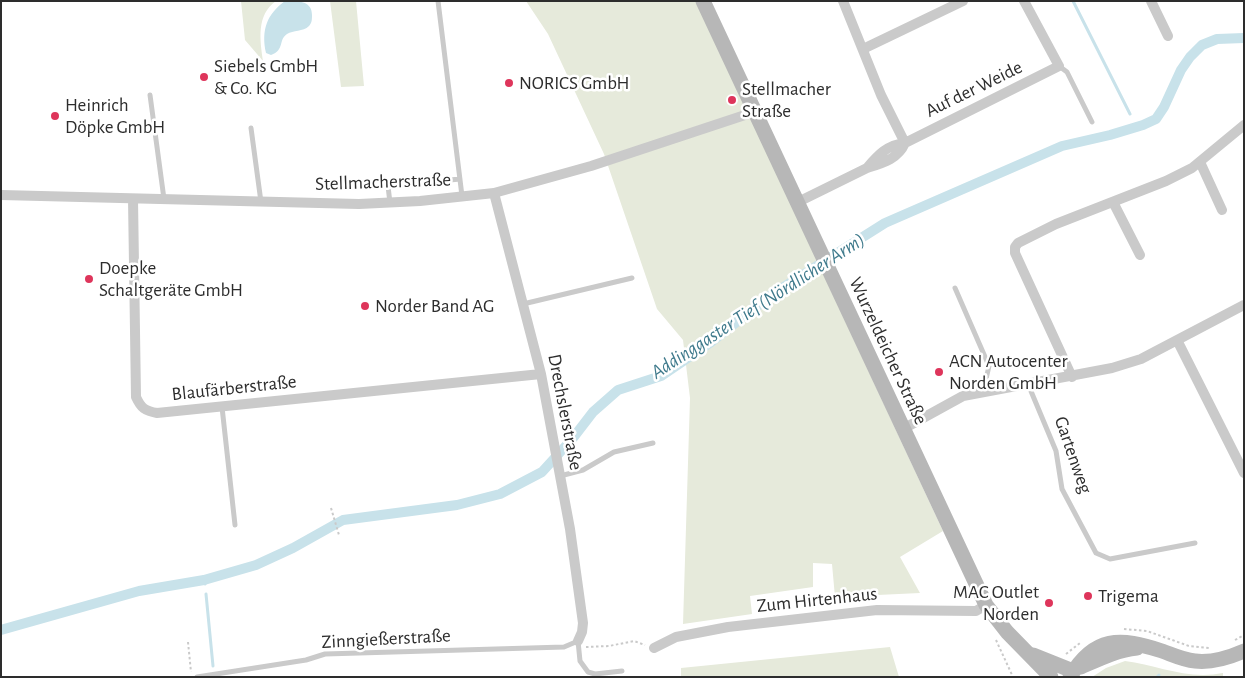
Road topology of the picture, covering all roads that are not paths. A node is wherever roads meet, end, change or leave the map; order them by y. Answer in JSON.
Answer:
{"nodes":[{"id":1,"x":438,"y":1,"type":"edge"},
{"id":2,"x":703,"y":1,"type":"edge"},
{"id":3,"x":843,"y":1,"type":"edge"},
{"id":4,"x":963,"y":1,"type":"edge"},
{"id":5,"x":1024,"y":1,"type":"edge"},
{"id":6,"x":1151,"y":1,"type":"edge"},
{"id":7,"x":1168,"y":36,"type":"dead end"},
{"id":8,"x":863,"y":49,"type":"junction"},
{"id":9,"x":1059,"y":66,"type":"junction"},
{"id":10,"x":150,"y":95,"type":"dead end"},
{"id":11,"x":754,"y":112,"type":"junction"},
{"id":12,"x":1092,"y":122,"type":"dead end"},
{"id":13,"x":1244,"y":125,"type":"edge"},
{"id":14,"x":251,"y":128,"type":"dead end"},
{"id":15,"x":905,"y":142,"type":"junction"},
{"id":16,"x":1200,"y":162,"type":"junction"},
{"id":17,"x":460,"y":179,"type":"junction"},
{"id":18,"x":494,"y":193,"type":"junction"},
{"id":19,"x":1,"y":195,"type":"edge"},
{"id":20,"x":462,"y":196,"type":"junction"},
{"id":21,"x":133,"y":198,"type":"junction"},
{"id":22,"x":164,"y":199,"type":"junction"},
{"id":23,"x":261,"y":202,"type":"junction"},
{"id":24,"x":1113,"y":202,"type":"junction"},
{"id":25,"x":390,"y":203,"type":"junction"},
{"id":26,"x":796,"y":203,"type":"junction"},
{"id":27,"x":1222,"y":210,"type":"dead end"},
{"id":28,"x":1140,"y":255,"type":"dead end"},
{"id":29,"x":632,"y":278,"type":"dead end"},
{"id":30,"x":954,"y":288,"type":"dead end"},
{"id":31,"x":523,"y":304,"type":"junction"},
{"id":32,"x":1244,"y":305,"type":"edge"},
{"id":33,"x":1177,"y":340,"type":"junction"},
{"id":34,"x":541,"y":374,"type":"junction"},
{"id":35,"x":1072,"y":377,"type":"junction"},
{"id":36,"x":1028,"y":384,"type":"junction"},
{"id":37,"x":988,"y":391,"type":"junction"},
{"id":38,"x":222,"y":407,"type":"junction"},
{"id":39,"x":903,"y":429,"type":"junction"},
{"id":40,"x":653,"y":443,"type":"dead end"},
{"id":41,"x":1244,"y":473,"type":"edge"},
{"id":42,"x":560,"y":476,"type":"junction"},
{"id":43,"x":235,"y":525,"type":"dead end"},
{"id":44,"x":1195,"y":543,"type":"dead end"},
{"id":45,"x":986,"y":605,"type":"junction"},
{"id":46,"x":578,"y":641,"type":"junction"},
{"id":47,"x":1239,"y":646,"type":"edge"},
{"id":48,"x":654,"y":648,"type":"road end"},
{"id":49,"x":1028,"y":653,"type":"junction"},
{"id":50,"x":622,"y":671,"type":"dead end"},
{"id":51,"x":1071,"y":674,"type":"edge"},
{"id":52,"x":195,"y":675,"type":"edge"},
{"id":53,"x":1051,"y":677,"type":"edge"}],
"edges":[{"from":1,"to":17,"type":"lane"},
{"from":2,"to":11,"type":"main road","name":"Wurzeldeicher Straße"},
{"from":3,"to":8,"type":"street"},
{"from":4,"to":8,"type":"street"},
{"from":5,"to":9,"type":"street"},
{"from":6,"to":7,"type":"street"},
{"from":8,"to":15,"type":"street"},
{"from":9,"to":12,"type":"lane"},
{"from":9,"to":15,"type":"street","name":"Auf der Weide"},
{"from":10,"to":22,"type":"lane"},
{"from":11,"to":18,"type":"street","name":"Stellmacherstraße"},
{"from":11,"to":26,"type":"main road","name":"Wurzeldeicher Straße"},
{"from":13,"to":16,"type":"street"},
{"from":14,"to":23,"type":"lane"},
{"from":15,"to":26,"type":"street","name":"Auf der Weide"},
{"from":16,"to":24,"type":"street"},
{"from":16,"to":27,"type":"street"},
{"from":17,"to":20,"type":"lane"},
{"from":17,"to":25,"type":"lane"},
{"from":18,"to":20,"type":"street","name":"Stellmacherstraße"},
{"from":18,"to":31,"type":"street","name":"Drechslerstraße"},
{"from":19,"to":21,"type":"street","name":"Stellmacherstraße"},
{"from":20,"to":25,"type":"street","name":"Stellmacherstraße"},
{"from":21,"to":22,"type":"street","name":"Stellmacherstraße"},
{"from":21,"to":38,"type":"street","name":"Blaufärberstraße"},
{"from":22,"to":23,"type":"street","name":"Stellmacherstraße"},
{"from":23,"to":25,"type":"street","name":"Stellmacherstraße"},
{"from":24,"to":28,"type":"street"},
{"from":24,"to":35,"type":"street"},
{"from":26,"to":39,"type":"main road","name":"Wurzeldeicher Straße"},
{"from":29,"to":31,"type":"lane"},
{"from":30,"to":37,"type":"lane"},
{"from":31,"to":34,"type":"street","name":"Drechslerstraße"},
{"from":32,"to":33,"type":"street"},
{"from":33,"to":35,"type":"street"},
{"from":33,"to":41,"type":"street"},
{"from":34,"to":38,"type":"street","name":"Blaufärberstraße"},
{"from":34,"to":42,"type":"street","name":"Drechslerstraße"},
{"from":35,"to":36,"type":"street"},
{"from":36,"to":37,"type":"street"},
{"from":36,"to":44,"type":"lane","name":"Gartenweg"},
{"from":37,"to":39,"type":"street"},
{"from":38,"to":43,"type":"lane"},
{"from":39,"to":45,"type":"main road","name":"Wurzeldeicher Straße"},
{"from":40,"to":42,"type":"lane"},
{"from":42,"to":46,"type":"street","name":"Drechslerstraße"},
{"from":45,"to":48,"type":"street","name":"Zum Hirtenhaus"},
{"from":45,"to":49,"type":"main road","name":"Wurzeldeicher Straße"},
{"from":46,"to":50,"type":"lane"},
{"from":46,"to":52,"type":"lane","name":"Zinngießerstraße"},
{"from":47,"to":51,"type":"main road"},
{"from":49,"to":51,"type":"main road","name":"Wurzeldeicher Straße"},
{"from":49,"to":53,"type":"main road","name":"Wurzeldeicher Straße"}]}
